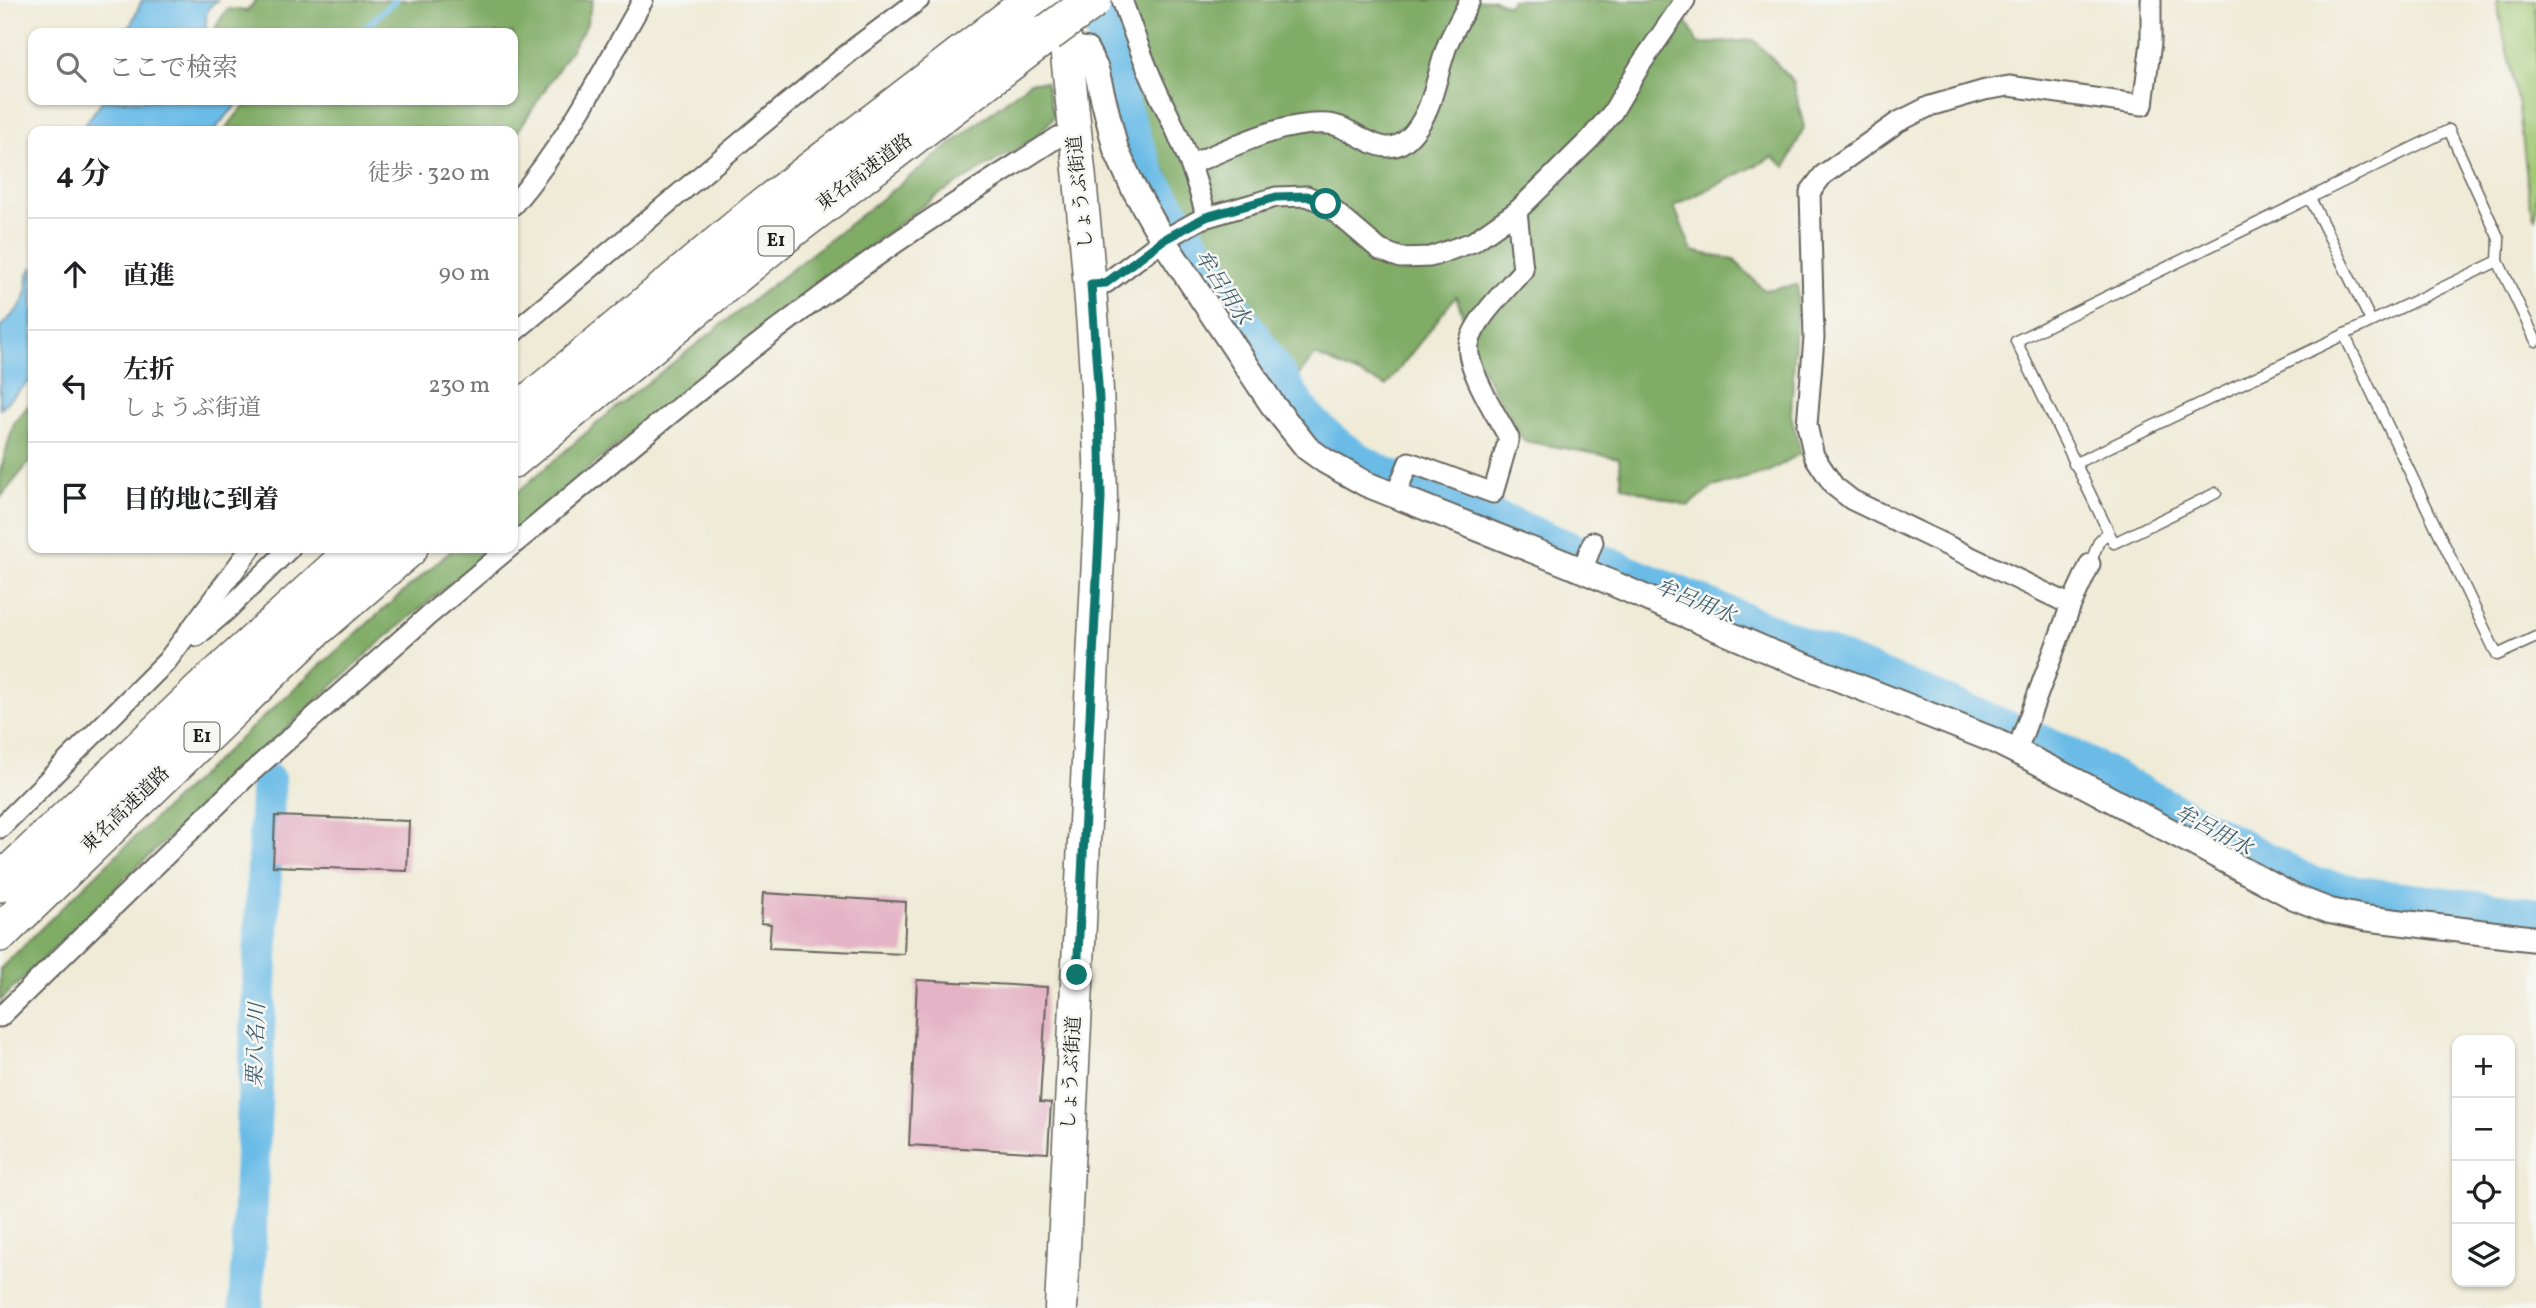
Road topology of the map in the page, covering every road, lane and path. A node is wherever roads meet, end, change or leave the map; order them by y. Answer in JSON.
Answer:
{"nodes":[{"id":1,"x":643,"y":0,"type":"edge"},
{"id":2,"x":919,"y":0,"type":"edge"},
{"id":3,"x":1033,"y":0,"type":"edge"},
{"id":4,"x":1093,"y":0,"type":"edge"},
{"id":5,"x":1122,"y":0,"type":"edge"},
{"id":6,"x":1470,"y":0,"type":"edge"},
{"id":7,"x":1685,"y":0,"type":"edge"},
{"id":8,"x":2151,"y":0,"type":"edge"},
{"id":9,"x":1058,"y":27,"type":"edge"},
{"id":10,"x":1076,"y":132,"type":"junction"},
{"id":11,"x":1191,"y":164,"type":"junction"},
{"id":12,"x":2310,"y":198,"type":"junction"},
{"id":13,"x":518,"y":199,"type":"edge"},
{"id":14,"x":1517,"y":211,"type":"junction"},
{"id":15,"x":1204,"y":218,"type":"junction"},
{"id":16,"x":1167,"y":237,"type":"junction"},
{"id":17,"x":2498,"y":261,"type":"junction"},
{"id":18,"x":1091,"y":284,"type":"junction"},
{"id":19,"x":2371,"y":321,"type":"junction"},
{"id":20,"x":518,"y":329,"type":"edge"},
{"id":21,"x":2344,"y":334,"type":"junction"},
{"id":22,"x":2536,"y":341,"type":"edge"},
{"id":23,"x":518,"y":412,"type":"edge"},
{"id":24,"x":518,"y":455,"type":"edge"},
{"id":25,"x":2074,"y":464,"type":"junction"},
{"id":26,"x":1397,"y":493,"type":"junction"},
{"id":27,"x":2216,"y":493,"type":"dead end"},
{"id":28,"x":2108,"y":532,"type":"junction"},
{"id":29,"x":518,"y":540,"type":"edge"},
{"id":30,"x":1593,"y":542,"type":"dead end"},
{"id":31,"x":247,"y":553,"type":"edge"},
{"id":32,"x":285,"y":553,"type":"edge"},
{"id":33,"x":353,"y":553,"type":"edge"},
{"id":34,"x":403,"y":553,"type":"edge"},
{"id":35,"x":503,"y":553,"type":"edge"},
{"id":36,"x":1585,"y":563,"type":"dead end"},
{"id":37,"x":2090,"y":564,"type":"joint"},
{"id":38,"x":2071,"y":605,"type":"junction"},
{"id":39,"x":2536,"y":637,"type":"edge"},
{"id":40,"x":167,"y":661,"type":"junction"},
{"id":41,"x":2020,"y":742,"type":"dead end"},
{"id":42,"x":0,"y":828,"type":"edge"},
{"id":43,"x":0,"y":883,"type":"edge"},
{"id":44,"x":0,"y":933,"type":"edge"},
{"id":45,"x":2536,"y":939,"type":"edge"},
{"id":46,"x":0,"y":1017,"type":"edge"},
{"id":47,"x":1061,"y":1308,"type":"edge"}],
"edges":[{"from":1,"to":13,"type":"street"},
{"from":2,"to":20,"type":"street"},
{"from":3,"to":23,"type":"highway","name":"東名高速道路","number":"E1"},
{"from":4,"to":9,"type":"highway","name":"東名高速道路","number":"E1","bridge":true},
{"from":5,"to":11,"type":"street"},
{"from":6,"to":11,"type":"street"},
{"from":7,"to":14,"type":"street"},
{"from":8,"to":38,"type":"street"},
{"from":9,"to":10,"type":"main road","name":"しょうぶ街道"},
{"from":9,"to":16,"type":"street"},
{"from":9,"to":24,"type":"highway","name":"東名高速道路","number":"E1"},
{"from":10,"to":18,"type":"main road","name":"しょうぶ街道"},
{"from":10,"to":29,"type":"street"},
{"from":11,"to":15,"type":"street"},
{"from":12,"to":17,"type":"lane"},
{"from":12,"to":19,"type":"lane"},
{"from":12,"to":25,"type":"lane"},
{"from":14,"to":15,"type":"street"},
{"from":14,"to":26,"type":"street"},
{"from":15,"to":16,"type":"street"},
{"from":16,"to":18,"type":"street"},
{"from":16,"to":26,"type":"street"},
{"from":17,"to":19,"type":"lane"},
{"from":17,"to":22,"type":"lane"},
{"from":18,"to":47,"type":"main road","name":"しょうぶ街道"},
{"from":19,"to":21,"type":"lane"},
{"from":21,"to":25,"type":"lane"},
{"from":21,"to":39,"type":"lane"},
{"from":25,"to":28,"type":"lane"},
{"from":26,"to":45,"type":"street"},
{"from":27,"to":28,"type":"lane"},
{"from":28,"to":37,"type":"lane"},
{"from":30,"to":36,"type":"street"},
{"from":31,"to":40,"type":"street"},
{"from":32,"to":40,"type":"street"},
{"from":33,"to":43,"type":"highway","name":"東名高速道路","number":"E1"},
{"from":34,"to":44,"type":"highway","name":"東名高速道路","number":"E1"},
{"from":35,"to":46,"type":"street"},
{"from":37,"to":38,"type":"street"},
{"from":38,"to":41,"type":"street"},
{"from":40,"to":42,"type":"street"}]}
